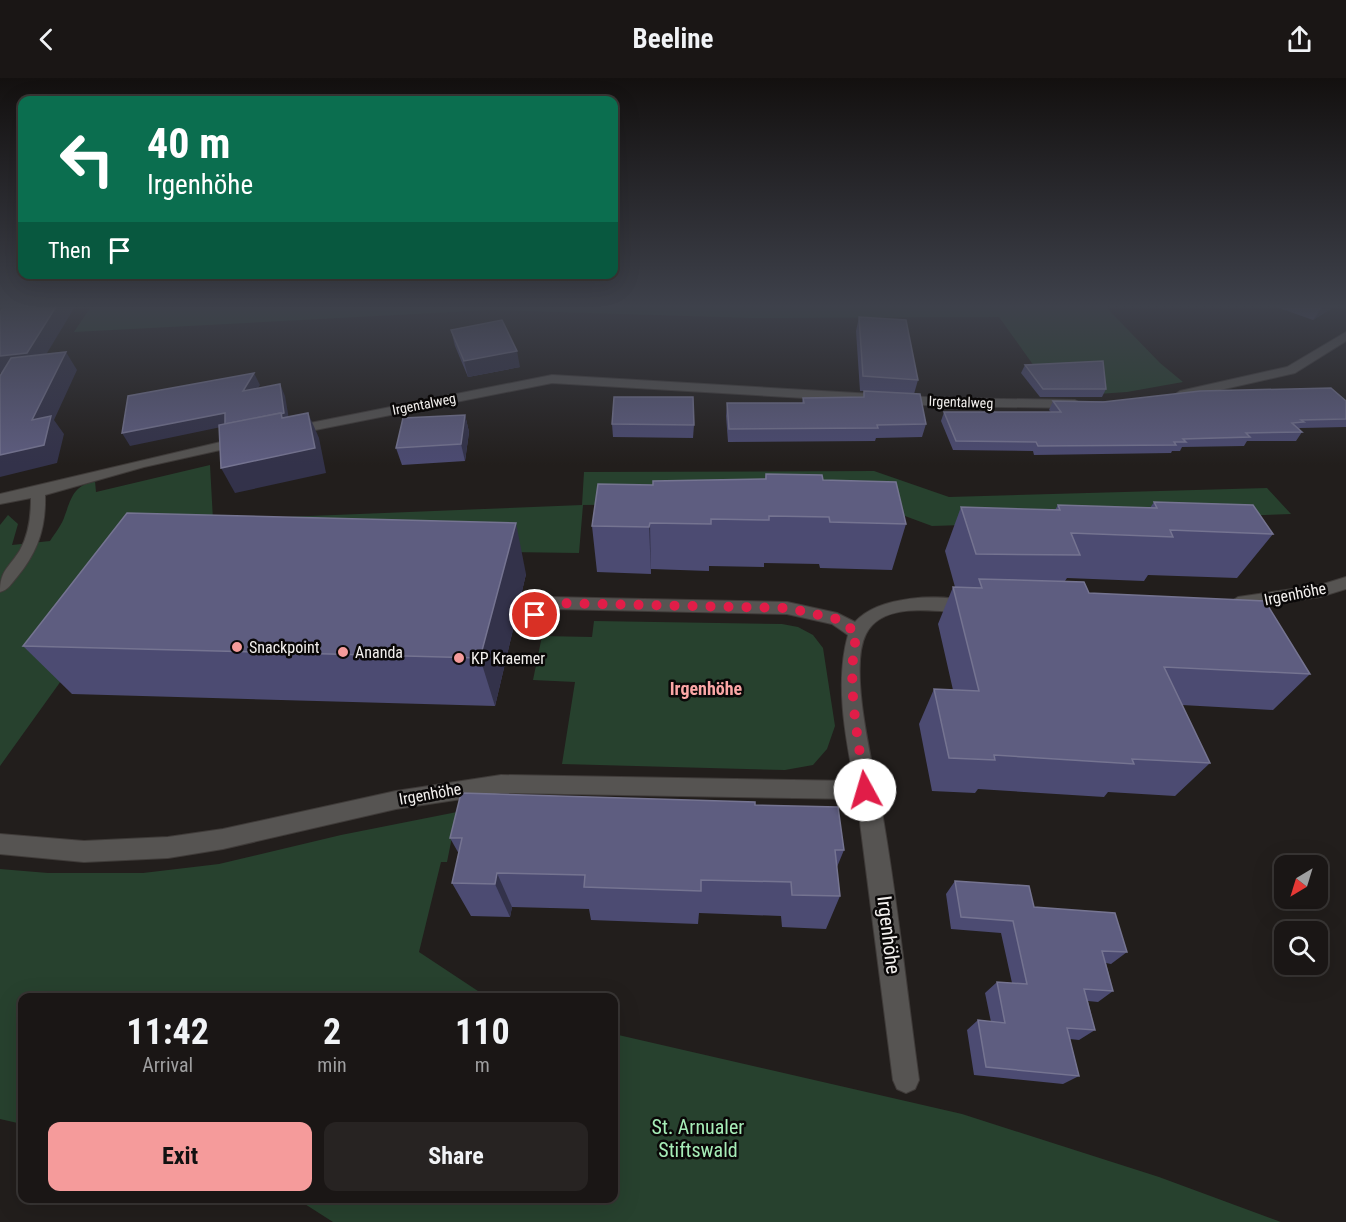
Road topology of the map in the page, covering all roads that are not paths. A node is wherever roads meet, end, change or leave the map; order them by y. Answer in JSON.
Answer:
{"nodes":[{"id":1,"x":1310,"y":358,"type":"edge"},
{"id":2,"x":1166,"y":397,"type":"edge"},
{"id":3,"x":1088,"y":404,"type":"edge"},
{"id":4,"x":280,"y":433,"type":"edge"},
{"id":5,"x":259,"y":438,"type":"edge"},
{"id":6,"x":38,"y":492,"type":"junction"},
{"id":7,"x":0,"y":499,"type":"edge"},
{"id":8,"x":1346,"y":582,"type":"edge"},
{"id":9,"x":0,"y":586,"type":"edge"},
{"id":10,"x":1218,"y":605,"type":"edge"},
{"id":11,"x":982,"y":607,"type":"edge"},
{"id":12,"x":535,"y":615,"type":"dead end"},
{"id":13,"x":857,"y":633,"type":"junction"},
{"id":14,"x":865,"y":790,"type":"junction"},
{"id":15,"x":0,"y":844,"type":"edge"},
{"id":16,"x":906,"y":1080,"type":"dead end"}],
"edges":[{"from":1,"to":2,"type":"street"},
{"from":3,"to":4,"type":"street","name":"Irgentalweg"},
{"from":5,"to":6,"type":"street"},
{"from":6,"to":7,"type":"street"},
{"from":6,"to":9,"type":"street"},
{"from":8,"to":10,"type":"street","name":"Irgenhöhe"},
{"from":11,"to":13,"type":"street"},
{"from":12,"to":13,"type":"street"},
{"from":13,"to":14,"type":"street","name":"Irgenhöhe"},
{"from":14,"to":15,"type":"street","name":"Irgenhöhe"},
{"from":14,"to":16,"type":"street","name":"Irgenhöhe"}]}
